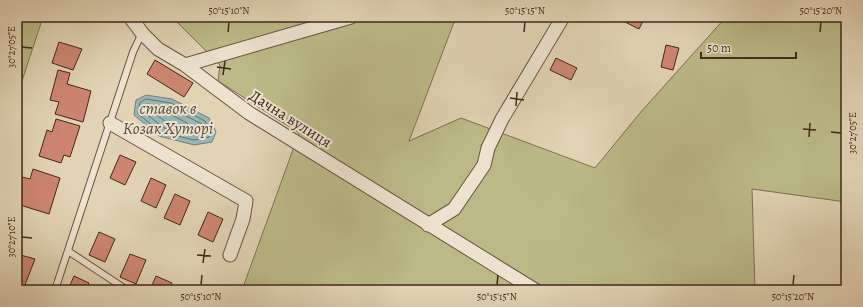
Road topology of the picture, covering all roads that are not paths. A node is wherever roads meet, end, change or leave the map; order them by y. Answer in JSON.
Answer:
{"nodes":[{"id":1,"x":130,"y":17,"type":"edge"},
{"id":2,"x":351,"y":17,"type":"edge"},
{"id":3,"x":562,"y":17,"type":"edge"},
{"id":4,"x":142,"y":32,"type":"junction"},
{"id":5,"x":185,"y":65,"type":"junction"},
{"id":6,"x":110,"y":123,"type":"junction"},
{"id":7,"x":428,"y":225,"type":"junction"},
{"id":8,"x":68,"y":251,"type":"junction"},
{"id":9,"x":230,"y":255,"type":"dead end"},
{"id":10,"x":55,"y":290,"type":"edge"},
{"id":11,"x":127,"y":290,"type":"edge"},
{"id":12,"x":535,"y":290,"type":"edge"}],
"edges":[{"from":1,"to":4,"type":"street","name":"Дачна вулиця"},
{"from":2,"to":5,"type":"street"},
{"from":3,"to":7,"type":"street"},
{"from":4,"to":5,"type":"street","name":"Дачна вулиця"},
{"from":4,"to":6,"type":"lane"},
{"from":5,"to":7,"type":"street","name":"Дачна вулиця"},
{"from":6,"to":8,"type":"lane"},
{"from":6,"to":9,"type":"street"},
{"from":7,"to":12,"type":"street","name":"Дачна вулиця"},
{"from":8,"to":10,"type":"lane"},
{"from":8,"to":11,"type":"lane"}]}
